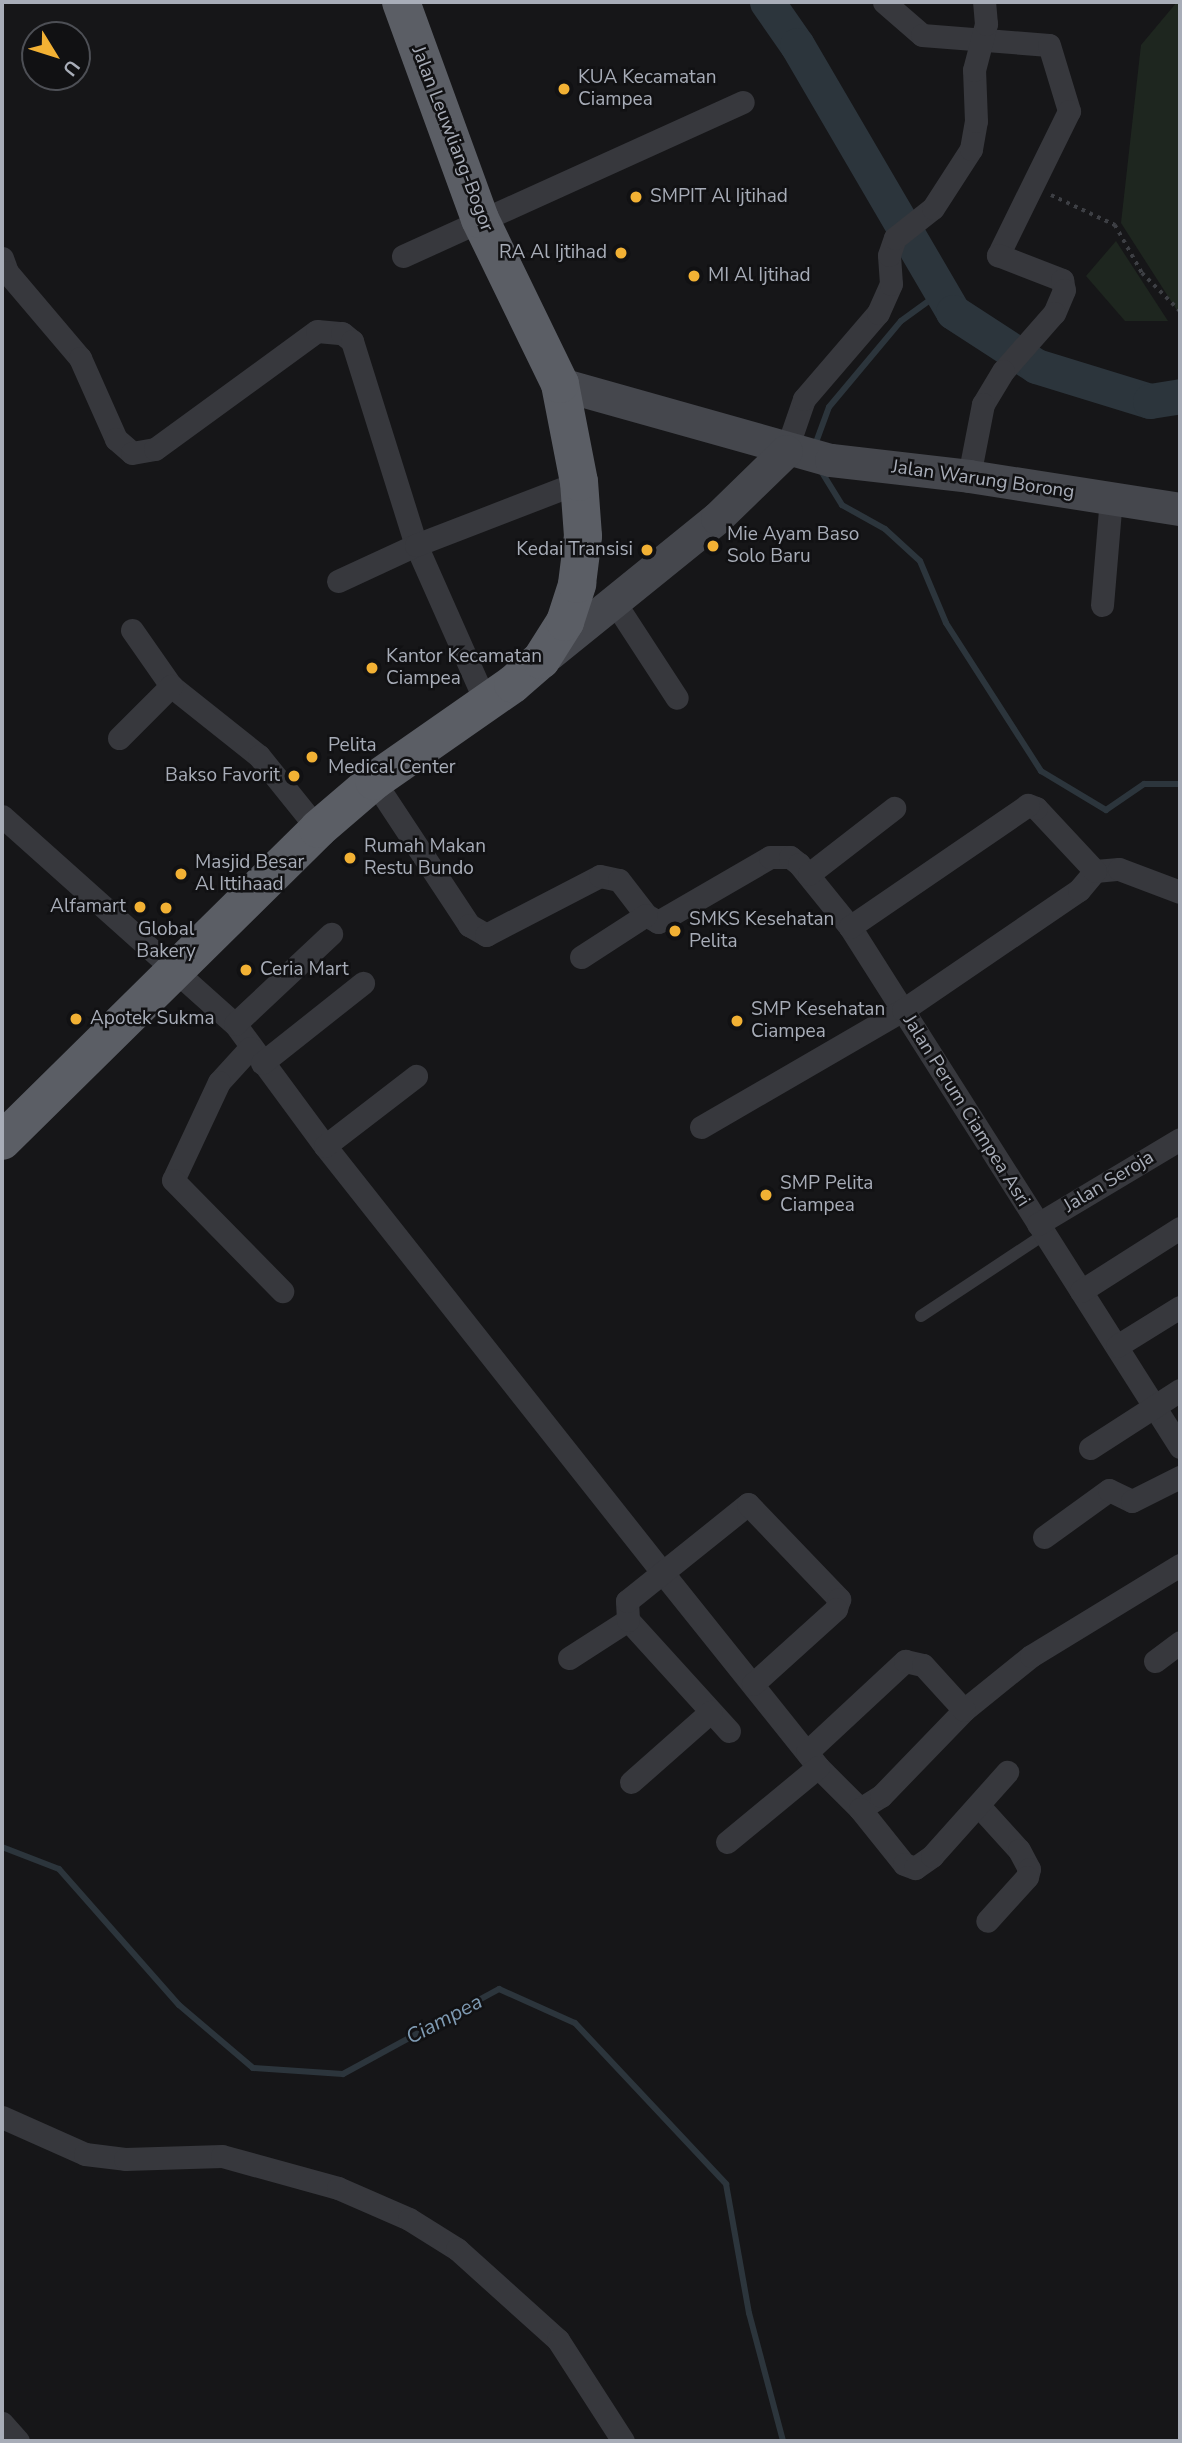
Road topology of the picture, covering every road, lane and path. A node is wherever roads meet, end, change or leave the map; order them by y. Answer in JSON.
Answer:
{"nodes":[{"id":1,"x":401,"y":2,"type":"edge"},
{"id":2,"x":884,"y":2,"type":"edge"},
{"id":3,"x":984,"y":2,"type":"edge"},
{"id":4,"x":981,"y":41,"type":"junction"},
{"id":5,"x":743,"y":102,"type":"dead end"},
{"id":6,"x":1033,"y":186,"type":"junction"},
{"id":7,"x":480,"y":219,"type":"junction"},
{"id":8,"x":402,"y":256,"type":"dead end"},
{"id":9,"x":4,"y":267,"type":"edge"},
{"id":10,"x":1180,"y":311,"type":"edge"},
{"id":11,"x":560,"y":384,"type":"junction"},
{"id":12,"x":786,"y":451,"type":"junction"},
{"id":13,"x":969,"y":476,"type":"junction"},
{"id":14,"x":579,"y":482,"type":"junction"},
{"id":15,"x":1111,"y":498,"type":"junction"},
{"id":16,"x":1180,"y":509,"type":"edge"},
{"id":17,"x":416,"y":544,"type":"junction"},
{"id":18,"x":338,"y":581,"type":"dead end"},
{"id":19,"x":615,"y":603,"type":"junction"},
{"id":20,"x":1102,"y":605,"type":"dead end"},
{"id":21,"x":131,"y":630,"type":"dead end"},
{"id":22,"x":541,"y":660,"type":"junction"},
{"id":23,"x":171,"y":686,"type":"junction"},
{"id":24,"x":677,"y":698,"type":"dead end"},
{"id":25,"x":486,"y":703,"type":"junction"},
{"id":26,"x":119,"y":738,"type":"dead end"},
{"id":27,"x":374,"y":781,"type":"junction"},
{"id":28,"x":894,"y":808,"type":"dead end"},
{"id":29,"x":2,"y":816,"type":"edge"},
{"id":30,"x":318,"y":829,"type":"junction"},
{"id":31,"x":1095,"y":871,"type":"junction"},
{"id":32,"x":809,"y":874,"type":"junction"},
{"id":33,"x":1180,"y":892,"type":"edge"},
{"id":34,"x":646,"y":915,"type":"junction"},
{"id":35,"x":850,"y":927,"type":"junction"},
{"id":36,"x":331,"y":934,"type":"dead end"},
{"id":37,"x":581,"y":957,"type":"dead end"},
{"id":38,"x":172,"y":971,"type":"junction"},
{"id":39,"x":363,"y":983,"type":"dead end"},
{"id":40,"x":904,"y":1010,"type":"junction"},
{"id":41,"x":235,"y":1024,"type":"junction"},
{"id":42,"x":256,"y":1056,"type":"junction"},
{"id":43,"x":416,"y":1076,"type":"dead end"},
{"id":44,"x":701,"y":1126,"type":"dead end"},
{"id":45,"x":1180,"y":1139,"type":"edge"},
{"id":46,"x":2,"y":1141,"type":"edge"},
{"id":47,"x":325,"y":1146,"type":"junction"},
{"id":48,"x":1180,"y":1228,"type":"edge"},
{"id":49,"x":1041,"y":1229,"type":"junction"},
{"id":50,"x":1089,"y":1286,"type":"junction"},
{"id":51,"x":282,"y":1291,"type":"dead end"},
{"id":52,"x":1180,"y":1307,"type":"edge"},
{"id":53,"x":921,"y":1316,"type":"dead end"},
{"id":54,"x":1117,"y":1346,"type":"junction"},
{"id":55,"x":1180,"y":1390,"type":"edge"},
{"id":56,"x":1157,"y":1405,"type":"junction"},
{"id":57,"x":1180,"y":1447,"type":"edge"},
{"id":58,"x":1090,"y":1448,"type":"dead end"},
{"id":59,"x":1180,"y":1477,"type":"edge"},
{"id":60,"x":1044,"y":1537,"type":"dead end"},
{"id":61,"x":1180,"y":1565,"type":"edge"},
{"id":62,"x":662,"y":1572,"type":"junction"},
{"id":63,"x":628,"y":1620,"type":"junction"},
{"id":64,"x":1180,"y":1642,"type":"edge"},
{"id":65,"x":569,"y":1658,"type":"dead end"},
{"id":66,"x":1155,"y":1661,"type":"dead end"},
{"id":67,"x":753,"y":1684,"type":"junction"},
{"id":68,"x":964,"y":1710,"type":"junction"},
{"id":69,"x":710,"y":1712,"type":"junction"},
{"id":70,"x":729,"y":1731,"type":"dead end"},
{"id":71,"x":812,"y":1760,"type":"junction"},
{"id":72,"x":1007,"y":1772,"type":"dead end"},
{"id":73,"x":631,"y":1782,"type":"dead end"},
{"id":74,"x":979,"y":1807,"type":"junction"},
{"id":75,"x":860,"y":1809,"type":"junction"},
{"id":76,"x":727,"y":1842,"type":"dead end"},
{"id":77,"x":987,"y":1921,"type":"dead end"},
{"id":78,"x":2,"y":2117,"type":"edge"},
{"id":79,"x":623,"y":2441,"type":"edge"}],
"edges":[{"from":1,"to":7,"type":"highway","name":"Jalan Leuwliang-Bogor"},
{"from":2,"to":4,"type":"street"},
{"from":3,"to":4,"type":"street"},
{"from":4,"to":6,"type":"street"},
{"from":4,"to":12,"type":"street"},
{"from":5,"to":7,"type":"street"},
{"from":6,"to":10,"type":"path"},
{"from":6,"to":13,"type":"street"},
{"from":7,"to":8,"type":"street"},
{"from":7,"to":11,"type":"highway","name":"Jalan Leuwliang-Bogor"},
{"from":9,"to":17,"type":"street"},
{"from":11,"to":12,"type":"main road","name":"Jalan Warung Borong"},
{"from":11,"to":14,"type":"highway","name":"Jalan Leuwliang-Bogor"},
{"from":12,"to":13,"type":"main road","name":"Jalan Warung Borong"},
{"from":12,"to":19,"type":"main road"},
{"from":13,"to":15,"type":"main road","name":"Jalan Warung Borong"},
{"from":14,"to":17,"type":"street"},
{"from":14,"to":22,"type":"highway","name":"Jalan Leuwliang-Bogor"},
{"from":15,"to":16,"type":"main road","name":"Jalan Warung Borong"},
{"from":15,"to":20,"type":"street"},
{"from":17,"to":18,"type":"street"},
{"from":17,"to":25,"type":"street"},
{"from":19,"to":22,"type":"main road"},
{"from":19,"to":24,"type":"street"},
{"from":21,"to":23,"type":"street"},
{"from":22,"to":25,"type":"highway","name":"Jalan Leuwliang-Bogor"},
{"from":23,"to":26,"type":"street"},
{"from":23,"to":30,"type":"street"},
{"from":25,"to":27,"type":"highway","name":"Jalan Leuwliang-Bogor"},
{"from":27,"to":30,"type":"highway","name":"Jalan Leuwliang-Bogor"},
{"from":27,"to":34,"type":"street"},
{"from":28,"to":32,"type":"street"},
{"from":29,"to":38,"type":"street"},
{"from":30,"to":38,"type":"highway","name":"Jalan Leuwliang-Bogor"},
{"from":31,"to":33,"type":"street"},
{"from":31,"to":35,"type":"street"},
{"from":31,"to":40,"type":"street"},
{"from":32,"to":34,"type":"street","name":"Jalan Perum Ciampea Asri"},
{"from":32,"to":35,"type":"street","name":"Jalan Perum Ciampea Asri"},
{"from":34,"to":37,"type":"street"},
{"from":35,"to":40,"type":"street","name":"Jalan Perum Ciampea Asri"},
{"from":36,"to":41,"type":"street"},
{"from":38,"to":41,"type":"street"},
{"from":38,"to":46,"type":"highway","name":"Jalan Leuwliang-Bogor"},
{"from":39,"to":42,"type":"street"},
{"from":40,"to":44,"type":"street"},
{"from":40,"to":49,"type":"street","name":"Jalan Perum Ciampea Asri"},
{"from":41,"to":42,"type":"street"},
{"from":42,"to":47,"type":"street"},
{"from":42,"to":51,"type":"street"},
{"from":43,"to":47,"type":"street"},
{"from":45,"to":49,"type":"street","name":"Jalan Seroja"},
{"from":47,"to":62,"type":"street"},
{"from":48,"to":50,"type":"street"},
{"from":49,"to":50,"type":"street","name":"Jalan Perum Ciampea Asri"},
{"from":49,"to":53,"type":"lane"},
{"from":50,"to":54,"type":"street","name":"Jalan Perum Ciampea Asri"},
{"from":52,"to":54,"type":"street"},
{"from":54,"to":56,"type":"street","name":"Jalan Perum Ciampea Asri"},
{"from":55,"to":56,"type":"street"},
{"from":56,"to":57,"type":"street","name":"Jalan Perum Ciampea Asri"},
{"from":56,"to":58,"type":"street"},
{"from":59,"to":60,"type":"street"},
{"from":61,"to":68,"type":"street"},
{"from":62,"to":63,"type":"street"},
{"from":62,"to":67,"type":"street"},
{"from":62,"to":67,"type":"street"},
{"from":63,"to":65,"type":"street"},
{"from":63,"to":69,"type":"street"},
{"from":64,"to":66,"type":"street"},
{"from":67,"to":71,"type":"street"},
{"from":68,"to":71,"type":"street"},
{"from":68,"to":75,"type":"street"},
{"from":69,"to":70,"type":"street"},
{"from":69,"to":73,"type":"street"},
{"from":71,"to":75,"type":"street"},
{"from":71,"to":76,"type":"street"},
{"from":72,"to":74,"type":"street"},
{"from":74,"to":75,"type":"street"},
{"from":74,"to":77,"type":"street"},
{"from":78,"to":79,"type":"street"}]}
